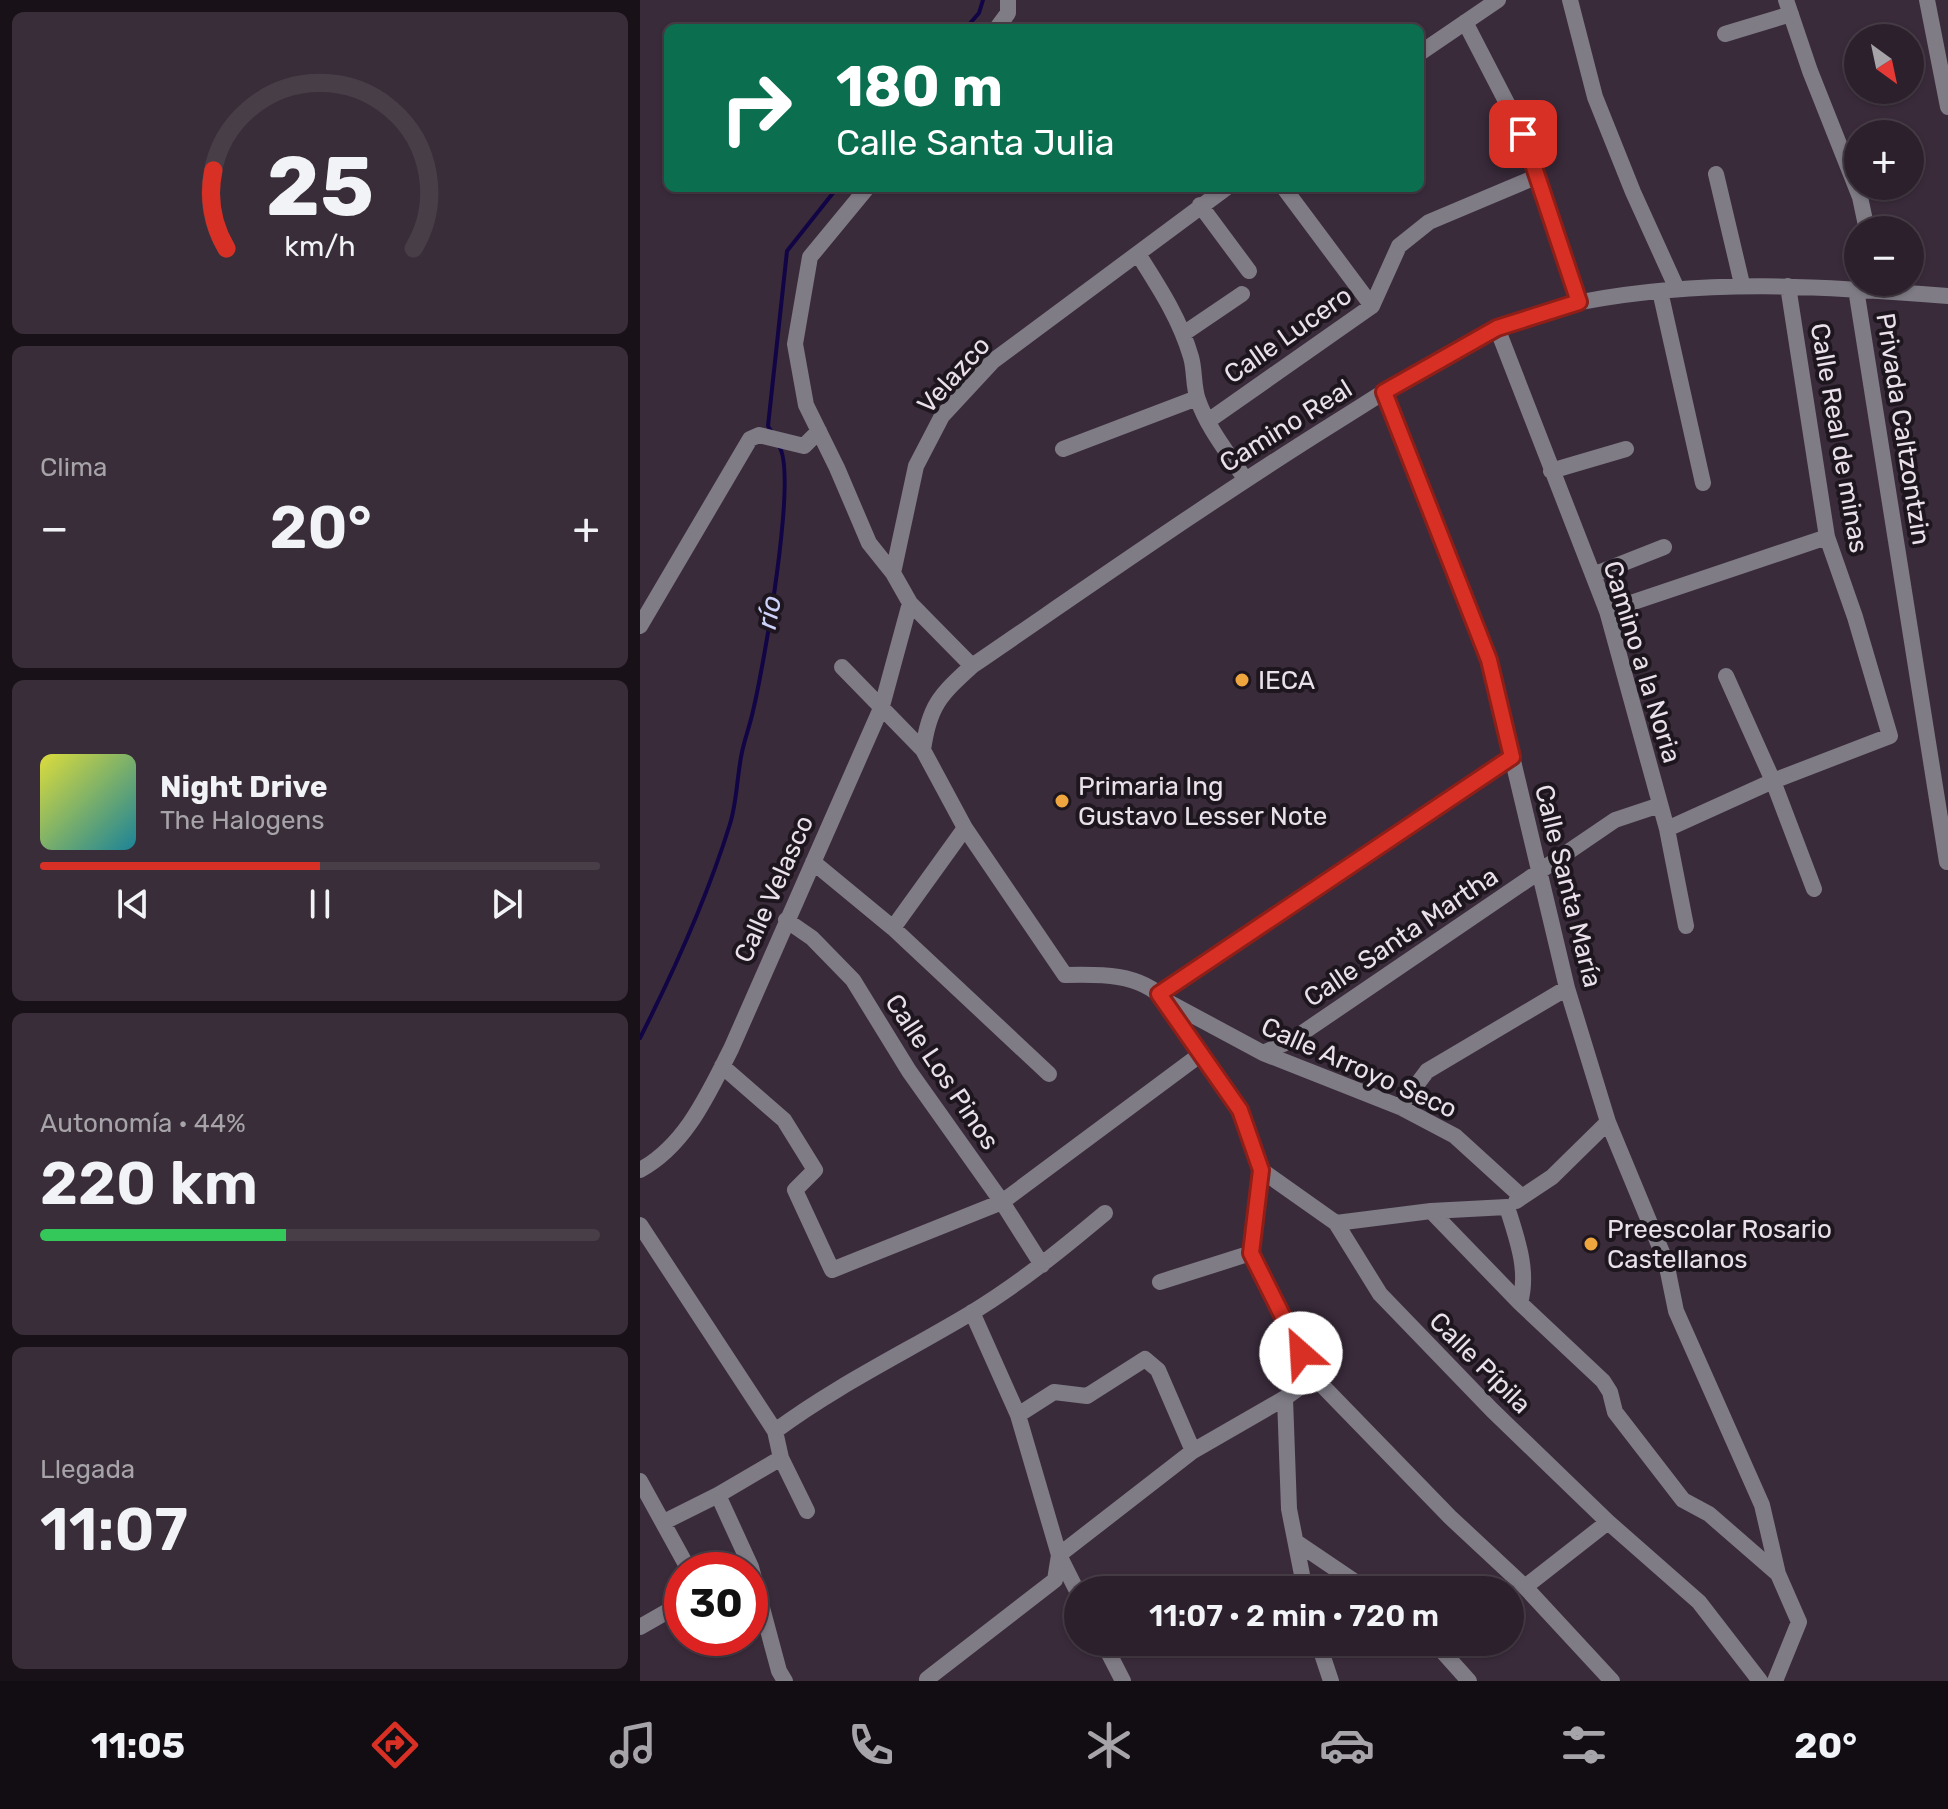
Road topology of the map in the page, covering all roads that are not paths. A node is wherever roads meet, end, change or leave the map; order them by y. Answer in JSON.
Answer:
{"nodes":[{"id":1,"x":1498,"y":0,"type":"edge"},
{"id":2,"x":1570,"y":0,"type":"edge"},
{"id":3,"x":1927,"y":0,"type":"edge"},
{"id":4,"x":1008,"y":6,"type":"edge"},
{"id":5,"x":1789,"y":7,"type":"edge"},
{"id":6,"x":1465,"y":22,"type":"junction"},
{"id":7,"x":999,"y":24,"type":"edge"},
{"id":8,"x":1725,"y":34,"type":"dead end"},
{"id":9,"x":1424,"y":50,"type":"edge"},
{"id":10,"x":1948,"y":107,"type":"edge"},
{"id":11,"x":1716,"y":174,"type":"dead end"},
{"id":12,"x":1538,"y":176,"type":"junction"},
{"id":13,"x":864,"y":192,"type":"edge"},
{"id":14,"x":1220,"y":192,"type":"edge"},
{"id":15,"x":1287,"y":192,"type":"edge"},
{"id":16,"x":1200,"y":205,"type":"junction"},
{"id":17,"x":1864,"y":216,"type":"edge"},
{"id":18,"x":1138,"y":254,"type":"junction"},
{"id":19,"x":1249,"y":271,"type":"dead end"},
{"id":20,"x":1742,"y":284,"type":"junction"},
{"id":21,"x":1788,"y":286,"type":"junction"},
{"id":22,"x":1844,"y":287,"type":"edge"},
{"id":23,"x":1669,"y":290,"type":"junction"},
{"id":24,"x":1924,"y":293,"type":"edge"},
{"id":25,"x":1242,"y":294,"type":"dead end"},
{"id":26,"x":1865,"y":296,"type":"edge"},
{"id":27,"x":1948,"y":296,"type":"edge"},
{"id":28,"x":1579,"y":302,"type":"junction"},
{"id":29,"x":1372,"y":306,"type":"junction"},
{"id":30,"x":1497,"y":328,"type":"junction"},
{"id":31,"x":1183,"y":334,"type":"junction"},
{"id":32,"x":1384,"y":392,"type":"junction"},
{"id":33,"x":1197,"y":398,"type":"junction"},
{"id":34,"x":1208,"y":421,"type":"junction"},
{"id":35,"x":819,"y":431,"type":"junction"},
{"id":36,"x":1063,"y":449,"type":"dead end"},
{"id":37,"x":1626,"y":449,"type":"dead end"},
{"id":38,"x":1551,"y":471,"type":"junction"},
{"id":39,"x":1245,"y":479,"type":"junction"},
{"id":40,"x":1703,"y":483,"type":"dead end"},
{"id":41,"x":1827,"y":537,"type":"junction"},
{"id":42,"x":1664,"y":547,"type":"dead end"},
{"id":43,"x":893,"y":573,"type":"junction"},
{"id":44,"x":1593,"y":575,"type":"junction"},
{"id":45,"x":910,"y":603,"type":"junction"},
{"id":46,"x":1607,"y":611,"type":"junction"},
{"id":47,"x":640,"y":626,"type":"edge"},
{"id":48,"x":972,"y":666,"type":"junction"},
{"id":49,"x":842,"y":667,"type":"dead end"},
{"id":50,"x":1726,"y":676,"type":"dead end"},
{"id":51,"x":882,"y":706,"type":"junction"},
{"id":52,"x":923,"y":750,"type":"junction"},
{"id":53,"x":1512,"y":757,"type":"junction"},
{"id":54,"x":1773,"y":781,"type":"junction"},
{"id":55,"x":1660,"y":805,"type":"junction"},
{"id":56,"x":965,"y":828,"type":"junction"},
{"id":57,"x":1667,"y":829,"type":"junction"},
{"id":58,"x":813,"y":862,"type":"junction"},
{"id":59,"x":1947,"y":862,"type":"edge"},
{"id":60,"x":1538,"y":873,"type":"junction"},
{"id":61,"x":1814,"y":889,"type":"dead end"},
{"id":62,"x":786,"y":920,"type":"junction"},
{"id":63,"x":1686,"y":926,"type":"dead end"},
{"id":64,"x":893,"y":928,"type":"junction"},
{"id":65,"x":1567,"y":988,"type":"junction"},
{"id":66,"x":1162,"y":997,"type":"junction"},
{"id":67,"x":1292,"y":1040,"type":"junction"},
{"id":68,"x":1263,"y":1053,"type":"junction"},
{"id":69,"x":1201,"y":1054,"type":"junction"},
{"id":70,"x":722,"y":1066,"type":"junction"},
{"id":71,"x":1297,"y":1067,"type":"junction"},
{"id":72,"x":1049,"y":1074,"type":"dead end"},
{"id":73,"x":1400,"y":1107,"type":"junction"},
{"id":74,"x":1608,"y":1122,"type":"junction"},
{"id":75,"x":640,"y":1170,"type":"edge"},
{"id":76,"x":1261,"y":1170,"type":"junction"},
{"id":77,"x":1522,"y":1197,"type":"junction"},
{"id":78,"x":1002,"y":1202,"type":"junction"},
{"id":79,"x":1507,"y":1207,"type":"junction"},
{"id":80,"x":1431,"y":1211,"type":"junction"},
{"id":81,"x":1105,"y":1213,"type":"dead end"},
{"id":82,"x":1336,"y":1223,"type":"junction"},
{"id":83,"x":640,"y":1225,"type":"edge"},
{"id":84,"x":1251,"y":1253,"type":"junction"},
{"id":85,"x":1042,"y":1265,"type":"junction"},
{"id":86,"x":1160,"y":1282,"type":"dead end"},
{"id":87,"x":1520,"y":1303,"type":"junction"},
{"id":88,"x":972,"y":1312,"type":"junction"},
{"id":89,"x":1314,"y":1377,"type":"junction"},
{"id":90,"x":1285,"y":1398,"type":"junction"},
{"id":91,"x":1018,"y":1415,"type":"junction"},
{"id":92,"x":775,"y":1431,"type":"junction"},
{"id":93,"x":1193,"y":1451,"type":"junction"},
{"id":94,"x":781,"y":1458,"type":"junction"},
{"id":95,"x":640,"y":1481,"type":"edge"},
{"id":96,"x":718,"y":1495,"type":"junction"},
{"id":97,"x":807,"y":1511,"type":"dead end"},
{"id":98,"x":664,"y":1522,"type":"junction"},
{"id":99,"x":1608,"y":1522,"type":"junction"},
{"id":100,"x":1296,"y":1542,"type":"junction"},
{"id":101,"x":680,"y":1552,"type":"edge"},
{"id":102,"x":742,"y":1552,"type":"edge"},
{"id":103,"x":1059,"y":1555,"type":"junction"},
{"id":104,"x":1778,"y":1574,"type":"junction"},
{"id":105,"x":1070,"y":1576,"type":"edge"},
{"id":106,"x":1302,"y":1576,"type":"edge"},
{"id":107,"x":1346,"y":1576,"type":"edge"},
{"id":108,"x":1525,"y":1587,"type":"junction"},
{"id":109,"x":664,"y":1613,"type":"edge"},
{"id":110,"x":640,"y":1627,"type":"edge"},
{"id":111,"x":768,"y":1634,"type":"edge"},
{"id":112,"x":1110,"y":1656,"type":"edge"},
{"id":113,"x":1323,"y":1656,"type":"edge"},
{"id":114,"x":1447,"y":1656,"type":"edge"},
{"id":115,"x":927,"y":1679,"type":"edge"},
{"id":116,"x":785,"y":1681,"type":"edge"},
{"id":117,"x":1123,"y":1681,"type":"edge"},
{"id":118,"x":1331,"y":1681,"type":"edge"},
{"id":119,"x":1469,"y":1681,"type":"edge"},
{"id":120,"x":1612,"y":1681,"type":"edge"},
{"id":121,"x":1760,"y":1681,"type":"edge"},
{"id":122,"x":1775,"y":1681,"type":"edge"}],
"edges":[{"from":1,"to":6,"type":"street"},
{"from":2,"to":23,"type":"street"},
{"from":3,"to":10,"type":"street"},
{"from":4,"to":7,"type":"street"},
{"from":5,"to":8,"type":"street"},
{"from":5,"to":17,"type":"street"},
{"from":6,"to":9,"type":"street"},
{"from":6,"to":12,"type":"street"},
{"from":11,"to":20,"type":"street"},
{"from":12,"to":28,"type":"street"},
{"from":12,"to":29,"type":"street","name":"Calle Lucero"},
{"from":13,"to":35,"type":"street"},
{"from":14,"to":16,"type":"street","name":"Velazco"},
{"from":15,"to":29,"type":"street"},
{"from":16,"to":18,"type":"street","name":"Velazco"},
{"from":16,"to":19,"type":"street"},
{"from":18,"to":31,"type":"street"},
{"from":18,"to":43,"type":"street","name":"Velazco"},
{"from":20,"to":21,"type":"street","name":"Camino Real"},
{"from":20,"to":23,"type":"street","name":"Camino Real"},
{"from":21,"to":22,"type":"street","name":"Camino Real"},
{"from":21,"to":41,"type":"street","name":"Calle Real de minas"},
{"from":23,"to":28,"type":"street","name":"Camino Real"},
{"from":23,"to":40,"type":"street"},
{"from":24,"to":27,"type":"street","name":"Camino Real"},
{"from":25,"to":31,"type":"street"},
{"from":26,"to":59,"type":"street","name":"Privada Caltzontzin"},
{"from":28,"to":30,"type":"street","name":"Camino Real"},
{"from":29,"to":34,"type":"street","name":"Calle Lucero"},
{"from":30,"to":32,"type":"street","name":"Camino Real"},
{"from":30,"to":38,"type":"street","name":"Camino a la Noria"},
{"from":31,"to":33,"type":"street"},
{"from":32,"to":39,"type":"street","name":"Camino Real"},
{"from":32,"to":53,"type":"street","name":"Calle Santa María"},
{"from":33,"to":34,"type":"street"},
{"from":33,"to":36,"type":"street"},
{"from":34,"to":39,"type":"street"},
{"from":35,"to":43,"type":"street"},
{"from":35,"to":47,"type":"street"},
{"from":37,"to":38,"type":"street"},
{"from":38,"to":44,"type":"street","name":"Camino a la Noria"},
{"from":39,"to":48,"type":"street","name":"Camino Real"},
{"from":41,"to":46,"type":"street"},
{"from":41,"to":54,"type":"street","name":"Calle Real de minas"},
{"from":42,"to":44,"type":"street"},
{"from":43,"to":45,"type":"street"},
{"from":44,"to":46,"type":"street","name":"Camino a la Noria"},
{"from":45,"to":48,"type":"street"},
{"from":45,"to":51,"type":"street","name":"Calle Velasco"},
{"from":46,"to":55,"type":"street","name":"Camino a la Noria"},
{"from":48,"to":52,"type":"street","name":"Camino Real"},
{"from":49,"to":51,"type":"street"},
{"from":50,"to":54,"type":"street"},
{"from":51,"to":52,"type":"street"},
{"from":51,"to":58,"type":"street","name":"Calle Velasco"},
{"from":52,"to":56,"type":"street"},
{"from":53,"to":60,"type":"street","name":"Calle Santa María"},
{"from":53,"to":66,"type":"street"},
{"from":54,"to":57,"type":"street"},
{"from":54,"to":61,"type":"street"},
{"from":55,"to":57,"type":"street","name":"Camino a la Noria"},
{"from":55,"to":60,"type":"street","name":"Calle Santa Martha"},
{"from":56,"to":64,"type":"street"},
{"from":56,"to":66,"type":"street"},
{"from":57,"to":63,"type":"street","name":"Camino a la Noria"},
{"from":58,"to":62,"type":"street","name":"Calle Velasco"},
{"from":58,"to":64,"type":"street"},
{"from":60,"to":65,"type":"street","name":"Calle Santa María"},
{"from":60,"to":67,"type":"street","name":"Calle Santa Martha"},
{"from":62,"to":70,"type":"street","name":"Calle Velasco"},
{"from":62,"to":78,"type":"street","name":"Calle Los Pinos"},
{"from":64,"to":72,"type":"street"},
{"from":65,"to":73,"type":"street"},
{"from":65,"to":74,"type":"street","name":"Calle Santa María"},
{"from":66,"to":68,"type":"street","name":"Calle Arroyo Seco"},
{"from":66,"to":69,"type":"street"},
{"from":67,"to":68,"type":"street","name":"Calle Santa Martha"},
{"from":67,"to":71,"type":"street","name":"Calle Santa Martha"},
{"from":68,"to":71,"type":"street","name":"Calle Arroyo Seco"},
{"from":69,"to":76,"type":"street"},
{"from":69,"to":78,"type":"street"},
{"from":70,"to":75,"type":"street","name":"Calle Velasco"},
{"from":70,"to":78,"type":"street"},
{"from":71,"to":73,"type":"street","name":"Calle Arroyo Seco"},
{"from":73,"to":77,"type":"street","name":"Calle Arroyo Seco"},
{"from":74,"to":77,"type":"street"},
{"from":74,"to":104,"type":"street","name":"Calle Santa María"},
{"from":76,"to":82,"type":"street"},
{"from":76,"to":84,"type":"street"},
{"from":77,"to":79,"type":"street"},
{"from":78,"to":85,"type":"street","name":"Calle Los Pinos"},
{"from":79,"to":80,"type":"street"},
{"from":79,"to":87,"type":"street"},
{"from":80,"to":82,"type":"street"},
{"from":80,"to":87,"type":"street"},
{"from":81,"to":85,"type":"street"},
{"from":82,"to":99,"type":"street","name":"Calle Pípila"},
{"from":83,"to":92,"type":"street"},
{"from":84,"to":86,"type":"street"},
{"from":84,"to":89,"type":"street"},
{"from":85,"to":88,"type":"street"},
{"from":87,"to":104,"type":"street"},
{"from":88,"to":91,"type":"street"},
{"from":88,"to":92,"type":"street"},
{"from":89,"to":90,"type":"street"},
{"from":89,"to":108,"type":"street"},
{"from":90,"to":93,"type":"street"},
{"from":90,"to":100,"type":"street"},
{"from":91,"to":93,"type":"street"},
{"from":91,"to":103,"type":"street"},
{"from":92,"to":94,"type":"street"},
{"from":93,"to":103,"type":"street"},
{"from":94,"to":96,"type":"street"},
{"from":94,"to":97,"type":"street"},
{"from":95,"to":98,"type":"street"},
{"from":96,"to":98,"type":"street"},
{"from":96,"to":102,"type":"street"},
{"from":98,"to":101,"type":"street"},
{"from":99,"to":108,"type":"street"},
{"from":99,"to":121,"type":"street","name":"Calle Pípila"},
{"from":100,"to":106,"type":"street"},
{"from":100,"to":107,"type":"street"},
{"from":103,"to":105,"type":"street"},
{"from":103,"to":115,"type":"street"},
{"from":104,"to":122,"type":"street"},
{"from":108,"to":120,"type":"street"},
{"from":109,"to":110,"type":"street"},
{"from":111,"to":116,"type":"street"},
{"from":112,"to":117,"type":"street"},
{"from":113,"to":118,"type":"street"},
{"from":114,"to":119,"type":"street"}]}
